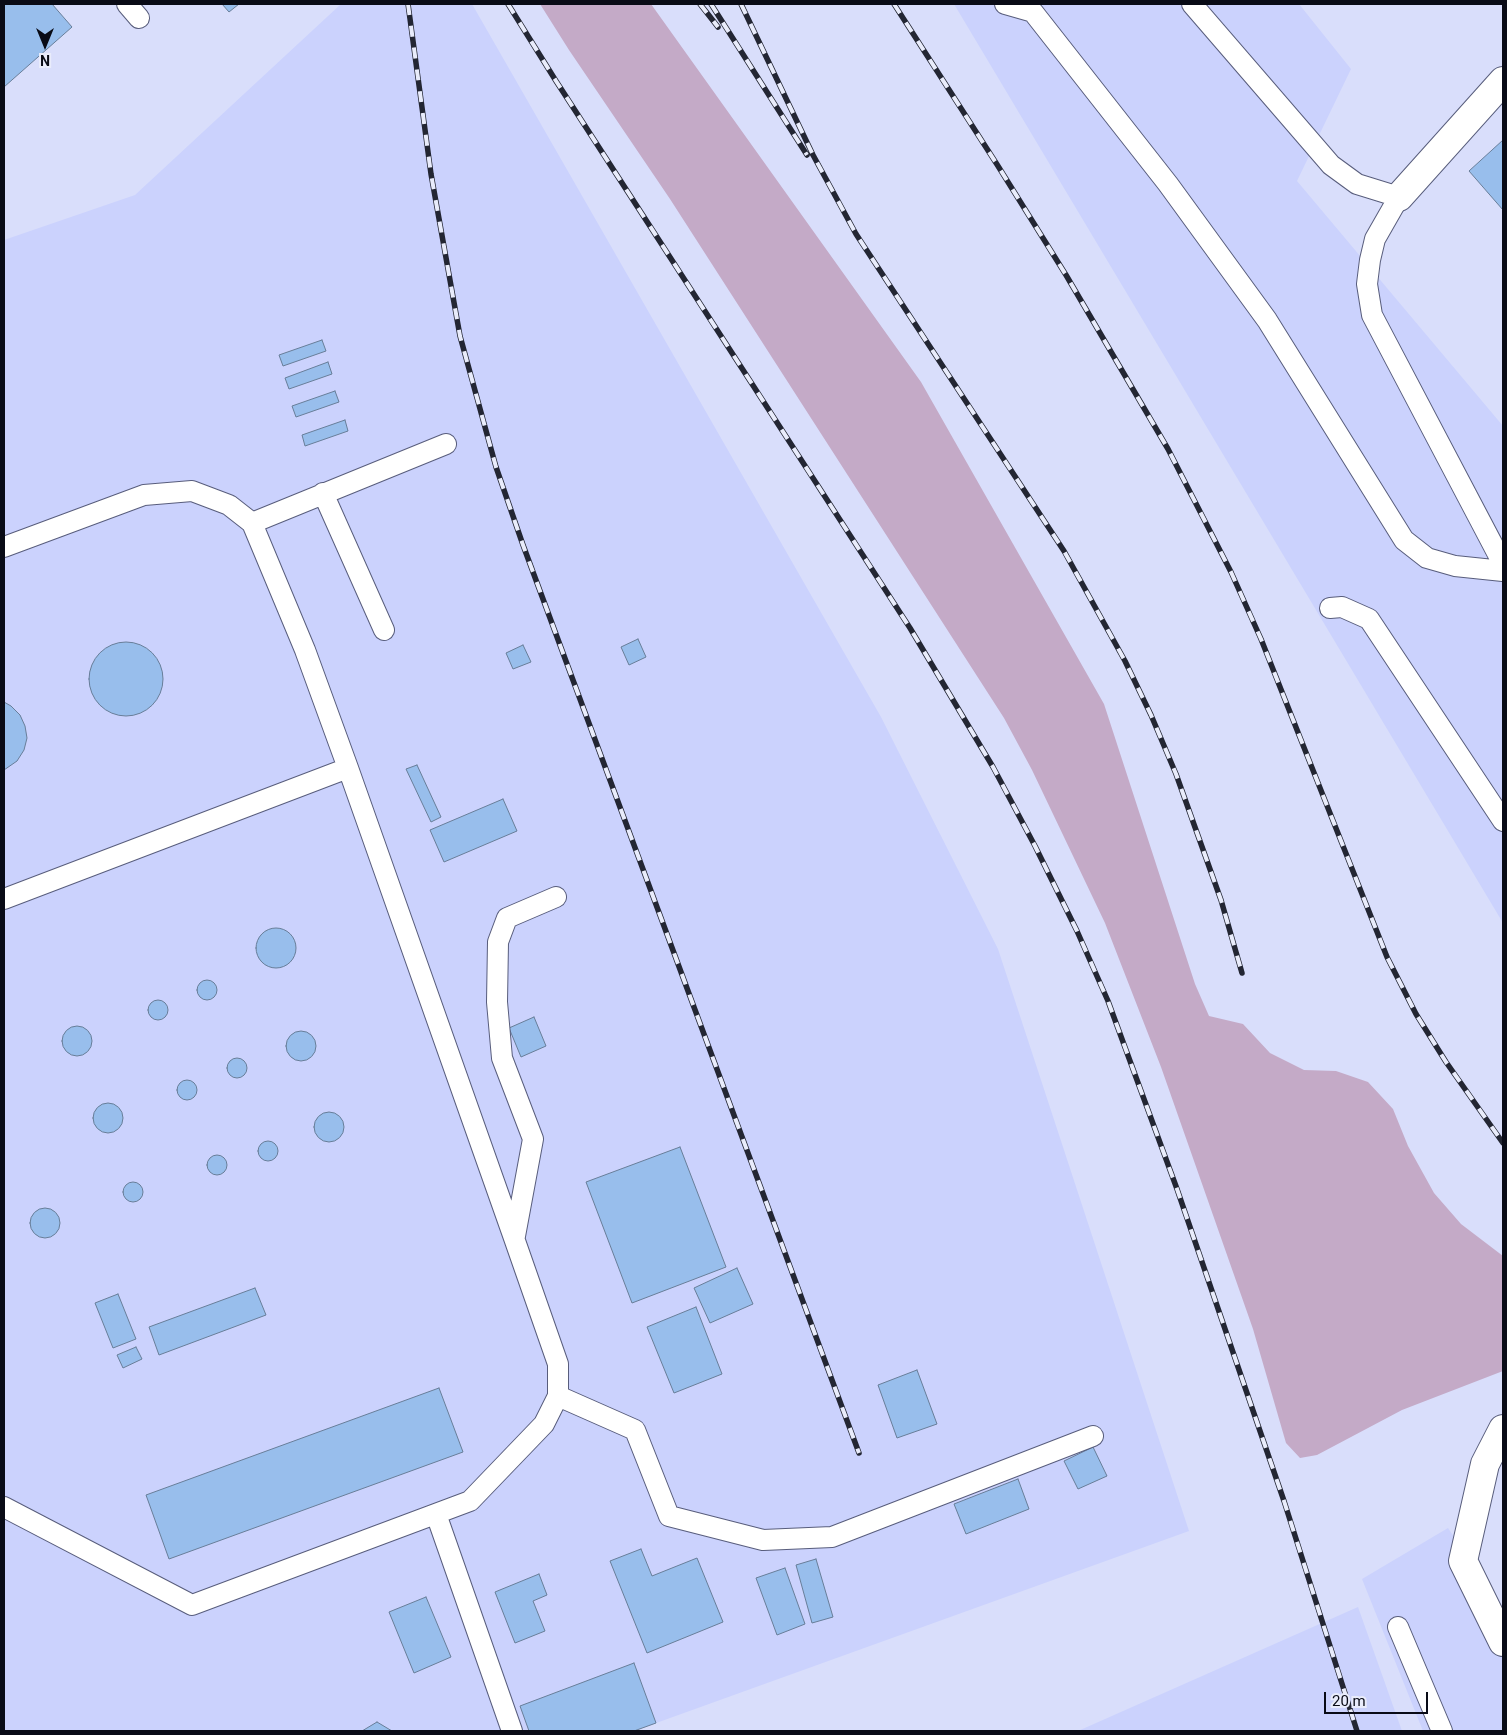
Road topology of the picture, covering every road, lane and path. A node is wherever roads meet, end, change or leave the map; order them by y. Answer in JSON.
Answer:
{"nodes":[{"id":1,"x":1005,"y":4,"type":"edge"},
{"id":2,"x":1192,"y":4,"type":"edge"},
{"id":3,"x":1503,"y":81,"type":"edge"},
{"id":4,"x":1399,"y":197,"type":"junction"},
{"id":5,"x":446,"y":444,"type":"dead end"},
{"id":6,"x":323,"y":493,"type":"junction"},
{"id":7,"x":252,"y":523,"type":"junction"},
{"id":8,"x":4,"y":547,"type":"edge"},
{"id":9,"x":1503,"y":564,"type":"edge"},
{"id":10,"x":1503,"y":571,"type":"edge"},
{"id":11,"x":1330,"y":608,"type":"dead end"},
{"id":12,"x":384,"y":630,"type":"dead end"},
{"id":13,"x":348,"y":768,"type":"junction"},
{"id":14,"x":1503,"y":820,"type":"edge"},
{"id":15,"x":556,"y":897,"type":"dead end"},
{"id":16,"x":4,"y":899,"type":"edge"},
{"id":17,"x":514,"y":1238,"type":"junction"},
{"id":18,"x":558,"y":1396,"type":"junction"},
{"id":19,"x":1503,"y":1430,"type":"edge"},
{"id":20,"x":1093,"y":1436,"type":"dead end"},
{"id":21,"x":4,"y":1507,"type":"edge"},
{"id":22,"x":436,"y":1514,"type":"junction"},
{"id":23,"x":1398,"y":1627,"type":"dead end"},
{"id":24,"x":1503,"y":1642,"type":"edge"},
{"id":25,"x":512,"y":1731,"type":"edge"},
{"id":26,"x":1442,"y":1731,"type":"edge"}],
"edges":[{"from":1,"to":10,"type":"lane"},
{"from":2,"to":4,"type":"lane"},
{"from":3,"to":4,"type":"street"},
{"from":4,"to":9,"type":"lane"},
{"from":5,"to":6,"type":"lane"},
{"from":6,"to":7,"type":"lane"},
{"from":6,"to":12,"type":"lane"},
{"from":7,"to":8,"type":"lane"},
{"from":7,"to":13,"type":"lane"},
{"from":11,"to":14,"type":"lane"},
{"from":13,"to":16,"type":"lane"},
{"from":13,"to":17,"type":"lane"},
{"from":15,"to":17,"type":"lane"},
{"from":17,"to":18,"type":"lane"},
{"from":18,"to":20,"type":"lane"},
{"from":18,"to":22,"type":"lane"},
{"from":19,"to":24,"type":"street"},
{"from":21,"to":22,"type":"lane"},
{"from":22,"to":25,"type":"lane"},
{"from":23,"to":26,"type":"lane"}]}
